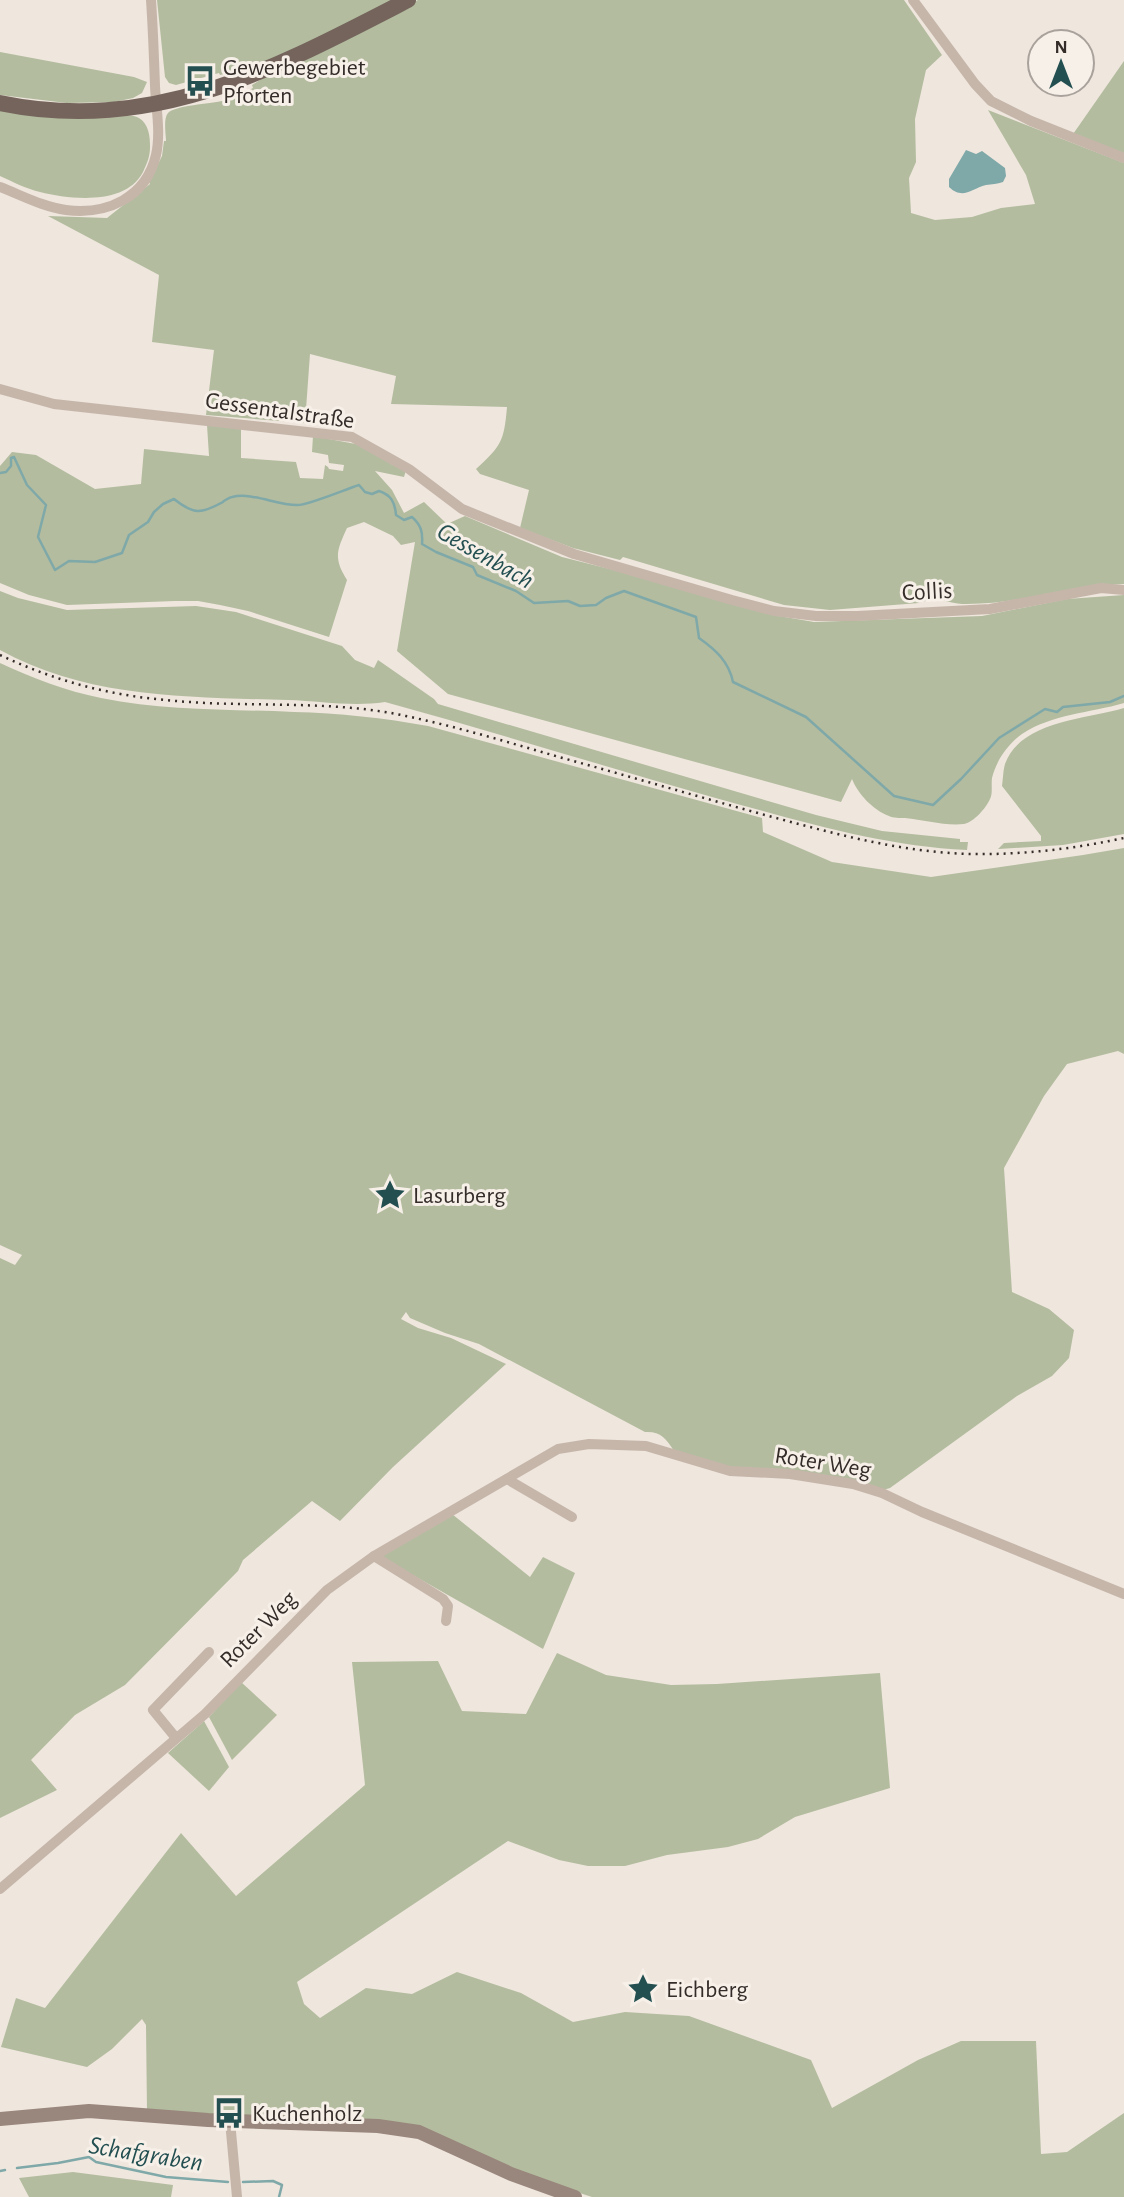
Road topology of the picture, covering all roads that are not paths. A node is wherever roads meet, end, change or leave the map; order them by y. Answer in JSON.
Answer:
{"nodes":[{"id":1,"x":151,"y":0,"type":"edge"},
{"id":2,"x":408,"y":0,"type":"edge"},
{"id":3,"x":913,"y":0,"type":"edge"},
{"id":4,"x":0,"y":103,"type":"edge"},
{"id":5,"x":156,"y":104,"type":"junction"},
{"id":6,"x":1124,"y":158,"type":"edge"},
{"id":7,"x":0,"y":187,"type":"edge"},
{"id":8,"x":0,"y":389,"type":"edge"},
{"id":9,"x":1124,"y":590,"type":"edge"},
{"id":10,"x":732,"y":600,"type":"joint"},
{"id":11,"x":507,"y":1479,"type":"junction"},
{"id":12,"x":572,"y":1517,"type":"dead end"},
{"id":13,"x":374,"y":1556,"type":"junction"},
{"id":14,"x":1124,"y":1594,"type":"edge"},
{"id":15,"x":446,"y":1621,"type":"dead end"},
{"id":16,"x":208,"y":1652,"type":"dead end"},
{"id":17,"x":176,"y":1738,"type":"junction"},
{"id":18,"x":0,"y":1889,"type":"edge"},
{"id":19,"x":0,"y":2119,"type":"edge"},
{"id":20,"x":230,"y":2121,"type":"junction"},
{"id":21,"x":237,"y":2197,"type":"edge"},
{"id":22,"x":575,"y":2197,"type":"edge"}],
"edges":[{"from":1,"to":5,"type":"street"},
{"from":2,"to":5,"type":"main road"},
{"from":3,"to":6,"type":"street"},
{"from":4,"to":5,"type":"main road"},
{"from":5,"to":7,"type":"street"},
{"from":8,"to":10,"type":"street","name":"Gessentalstraße"},
{"from":9,"to":10,"type":"street","name":"Collis"},
{"from":11,"to":12,"type":"street"},
{"from":11,"to":13,"type":"street","name":"Roter Weg"},
{"from":11,"to":14,"type":"street","name":"Roter Weg"},
{"from":13,"to":15,"type":"street"},
{"from":13,"to":17,"type":"street","name":"Roter Weg"},
{"from":16,"to":17,"type":"street","name":"Roter Weg"},
{"from":17,"to":18,"type":"street","name":"Roter Weg"},
{"from":19,"to":20,"type":"main road"},
{"from":20,"to":21,"type":"street"},
{"from":20,"to":22,"type":"main road"}]}
